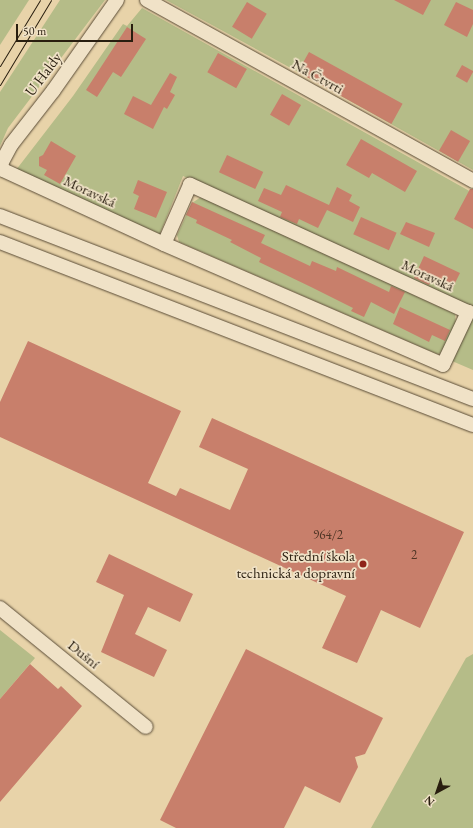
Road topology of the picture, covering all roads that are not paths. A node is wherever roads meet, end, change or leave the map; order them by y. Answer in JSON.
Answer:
{"nodes":[{"id":1,"x":117,"y":0,"type":"edge"},
{"id":2,"x":147,"y":0,"type":"edge"},
{"id":3,"x":3,"y":170,"type":"joint"},
{"id":4,"x":473,"y":181,"type":"edge"},
{"id":5,"x":0,"y":216,"type":"edge"},
{"id":6,"x":0,"y":242,"type":"edge"},
{"id":7,"x":164,"y":244,"type":"junction"},
{"id":8,"x":473,"y":399,"type":"edge"},
{"id":9,"x":473,"y":425,"type":"edge"},
{"id":10,"x":0,"y":608,"type":"edge"},
{"id":11,"x":146,"y":726,"type":"dead end"}],
"edges":[{"from":1,"to":3,"type":"street","name":"U Haldy"},
{"from":2,"to":4,"type":"street","name":"Na Čtvrti"},
{"from":3,"to":7,"type":"street","name":"Moravská"},
{"from":5,"to":8,"type":"street"},
{"from":6,"to":9,"type":"street"},
{"from":7,"to":7,"type":"street","name":"Moravská"},
{"from":10,"to":11,"type":"street","name":"Dušní"}]}
